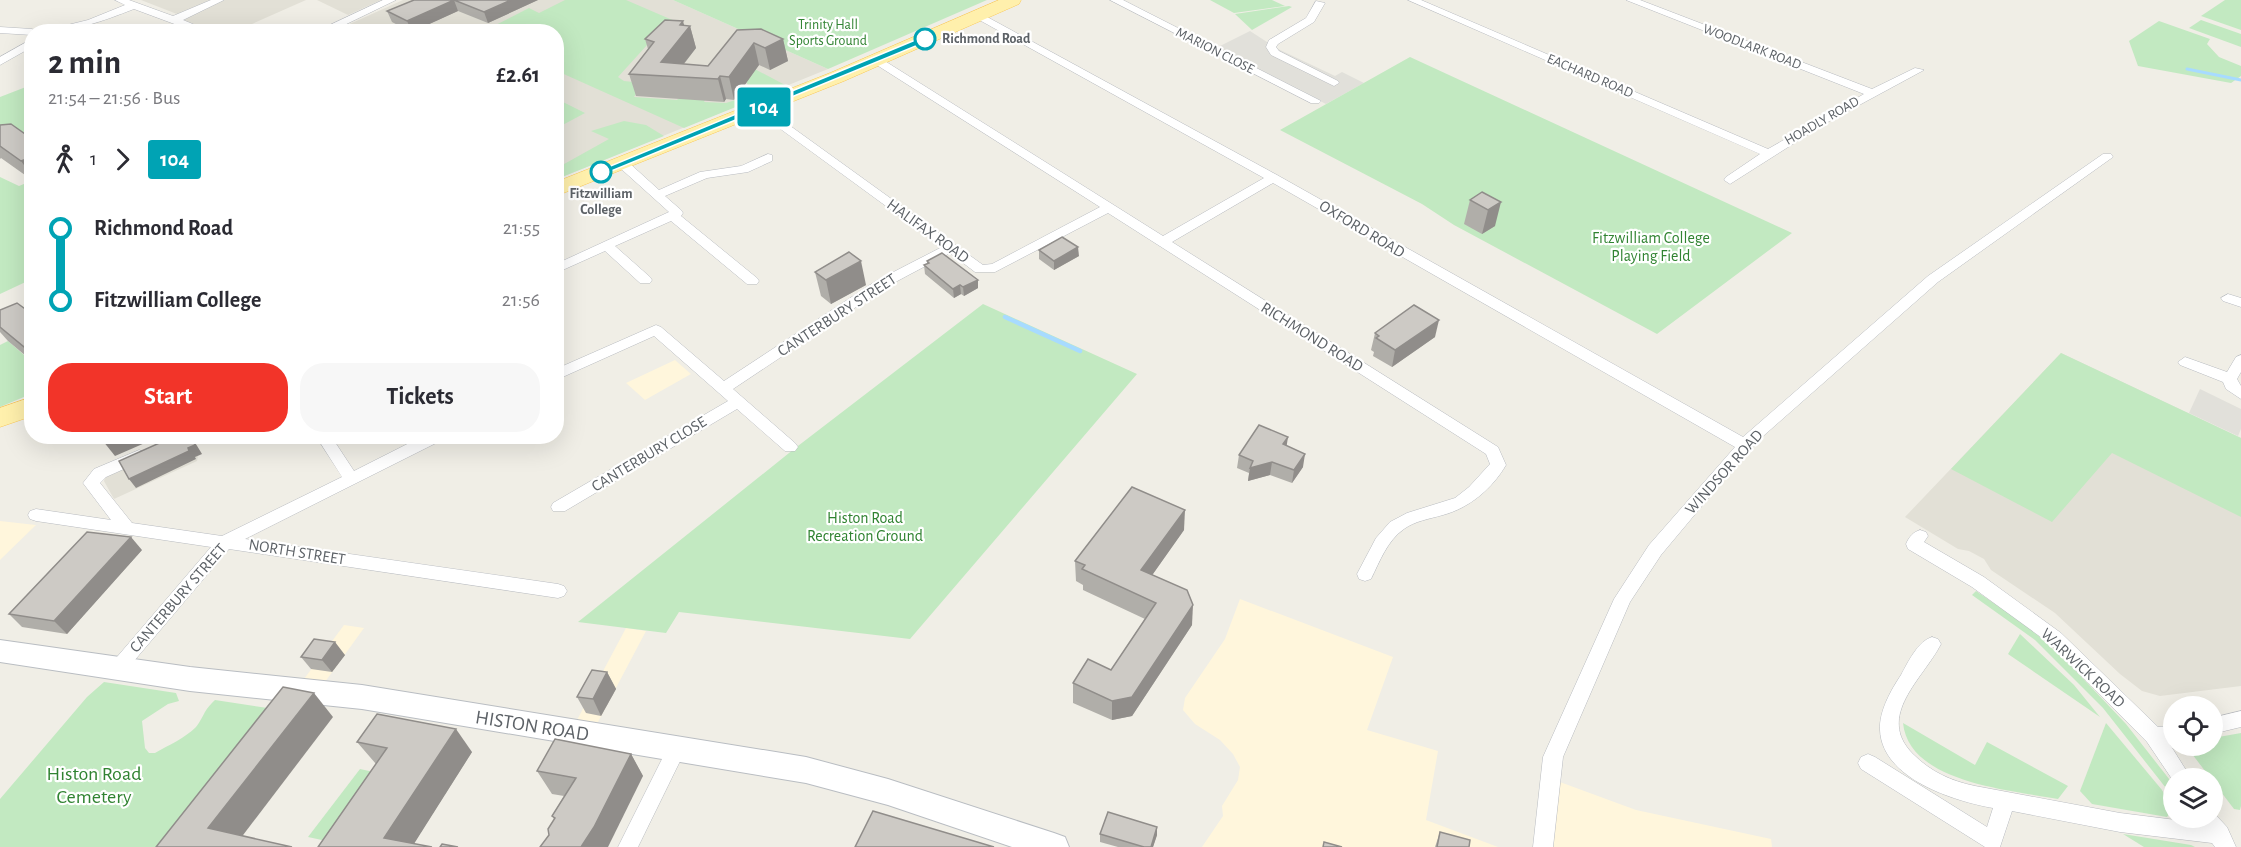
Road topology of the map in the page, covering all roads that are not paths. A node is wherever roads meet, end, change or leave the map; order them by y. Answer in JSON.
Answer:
{"nodes":[{"id":1,"x":120,"y":0,"type":"edge"},
{"id":2,"x":219,"y":0,"type":"edge"},
{"id":3,"x":391,"y":0,"type":"edge"},
{"id":4,"x":1013,"y":0,"type":"edge"},
{"id":5,"x":1115,"y":0,"type":"edge"},
{"id":6,"x":1413,"y":0,"type":"edge"},
{"id":7,"x":1631,"y":0,"type":"edge"},
{"id":8,"x":1320,"y":1,"type":"edge"},
{"id":9,"x":135,"y":5,"type":"junction"},
{"id":10,"x":978,"y":15,"type":"junction"},
{"id":11,"x":173,"y":20,"type":"junction"},
{"id":12,"x":81,"y":24,"type":"edge"},
{"id":13,"x":184,"y":24,"type":"edge"},
{"id":14,"x":338,"y":24,"type":"edge"},
{"id":15,"x":0,"y":30,"type":"edge"},
{"id":16,"x":24,"y":32,"type":"edge"},
{"id":17,"x":24,"y":47,"type":"edge"},
{"id":18,"x":876,"y":60,"type":"junction"},
{"id":19,"x":0,"y":62,"type":"edge"},
{"id":20,"x":1919,"y":70,"type":"dead end"},
{"id":21,"x":1334,"y":83,"type":"dead end"},
{"id":22,"x":1872,"y":93,"type":"junction"},
{"id":23,"x":1315,"y":101,"type":"dead end"},
{"id":24,"x":760,"y":109,"type":"junction"},
{"id":25,"x":1768,"y":153,"type":"junction"},
{"id":26,"x":2107,"y":157,"type":"dead end"},
{"id":27,"x":768,"y":158,"type":"dead end"},
{"id":28,"x":623,"y":164,"type":"junction"},
{"id":29,"x":1274,"y":177,"type":"junction"},
{"id":30,"x":1730,"y":180,"type":"dead end"},
{"id":31,"x":564,"y":187,"type":"edge"},
{"id":32,"x":659,"y":194,"type":"junction"},
{"id":33,"x":1108,"y":208,"type":"junction"},
{"id":34,"x":675,"y":213,"type":"junction"},
{"id":35,"x":1162,"y":242,"type":"junction"},
{"id":36,"x":607,"y":246,"type":"junction"},
{"id":37,"x":952,"y":247,"type":"junction"},
{"id":38,"x":564,"y":265,"type":"edge"},
{"id":39,"x":645,"y":280,"type":"dead end"},
{"id":40,"x":752,"y":281,"type":"dead end"},
{"id":41,"x":2241,"y":360,"type":"edge"},
{"id":42,"x":2185,"y":362,"type":"dead end"},
{"id":43,"x":564,"y":368,"type":"edge"},
{"id":44,"x":2230,"y":379,"type":"junction"},
{"id":45,"x":725,"y":387,"type":"junction"},
{"id":46,"x":2241,"y":394,"type":"edge"},
{"id":47,"x":739,"y":401,"type":"junction"},
{"id":48,"x":24,"y":409,"type":"edge"},
{"id":49,"x":0,"y":418,"type":"edge"},
{"id":50,"x":327,"y":444,"type":"edge"},
{"id":51,"x":422,"y":444,"type":"edge"},
{"id":52,"x":1744,"y":445,"type":"junction"},
{"id":53,"x":790,"y":447,"type":"dead end"},
{"id":54,"x":152,"y":450,"type":"edge"},
{"id":55,"x":352,"y":480,"type":"junction"},
{"id":56,"x":559,"y":507,"type":"dead end"},
{"id":57,"x":36,"y":515,"type":"dead end"},
{"id":58,"x":128,"y":529,"type":"junction"},
{"id":59,"x":1920,"y":536,"type":"dead end"},
{"id":60,"x":226,"y":541,"type":"junction"},
{"id":61,"x":1365,"y":574,"type":"dead end"},
{"id":62,"x":558,"y":591,"type":"dead end"},
{"id":63,"x":1932,"y":644,"type":"dead end"},
{"id":64,"x":0,"y":651,"type":"edge"},
{"id":65,"x":117,"y":669,"type":"junction"},
{"id":66,"x":2241,"y":719,"type":"edge"},
{"id":67,"x":2223,"y":723,"type":"edge"},
{"id":68,"x":2163,"y":735,"type":"edge"},
{"id":69,"x":2154,"y":736,"type":"junction"},
{"id":70,"x":677,"y":749,"type":"junction"},
{"id":71,"x":1868,"y":763,"type":"dead end"},
{"id":72,"x":2175,"y":768,"type":"edge"},
{"id":73,"x":2005,"y":801,"type":"junction"},
{"id":74,"x":2215,"y":828,"type":"edge"},
{"id":75,"x":2223,"y":841,"type":"edge"},
{"id":76,"x":628,"y":847,"type":"edge"},
{"id":77,"x":1053,"y":847,"type":"edge"},
{"id":78,"x":1543,"y":847,"type":"edge"}],
"edges":[{"from":1,"to":9,"type":"street"},
{"from":2,"to":11,"type":"street"},
{"from":3,"to":14,"type":"street"},
{"from":4,"to":10,"type":"main road"},
{"from":5,"to":23,"type":"street","name":"MARION CLOSE"},
{"from":6,"to":25,"type":"street","name":"EACHARD ROAD"},
{"from":7,"to":22,"type":"street","name":"WOODLARK ROAD"},
{"from":8,"to":21,"type":"street"},
{"from":9,"to":11,"type":"street"},
{"from":9,"to":12,"type":"street"},
{"from":10,"to":18,"type":"main road"},
{"from":10,"to":29,"type":"street","name":"OXFORD ROAD"},
{"from":11,"to":13,"type":"street"},
{"from":15,"to":16,"type":"street"},
{"from":17,"to":19,"type":"street"},
{"from":18,"to":24,"type":"main road"},
{"from":18,"to":33,"type":"street","name":"RICHMOND ROAD"},
{"from":20,"to":22,"type":"street","name":"HOADLY ROAD"},
{"from":22,"to":25,"type":"street","name":"HOADLY ROAD"},
{"from":24,"to":28,"type":"main road"},
{"from":24,"to":37,"type":"street","name":"HALIFAX ROAD"},
{"from":25,"to":30,"type":"street","name":"HOADLY ROAD"},
{"from":26,"to":52,"type":"street","name":"WINDSOR ROAD"},
{"from":27,"to":32,"type":"street"},
{"from":28,"to":31,"type":"main road"},
{"from":28,"to":32,"type":"street"},
{"from":29,"to":35,"type":"street"},
{"from":29,"to":52,"type":"street","name":"OXFORD ROAD"},
{"from":32,"to":34,"type":"street"},
{"from":33,"to":35,"type":"street","name":"RICHMOND ROAD"},
{"from":33,"to":37,"type":"street","name":"HALIFAX ROAD"},
{"from":34,"to":36,"type":"street"},
{"from":34,"to":40,"type":"street"},
{"from":35,"to":61,"type":"street","name":"RICHMOND ROAD"},
{"from":36,"to":38,"type":"street"},
{"from":36,"to":39,"type":"street"},
{"from":37,"to":45,"type":"street","name":"CANTERBURY STREET"},
{"from":41,"to":44,"type":"street"},
{"from":42,"to":44,"type":"street"},
{"from":43,"to":45,"type":"street"},
{"from":44,"to":46,"type":"street"},
{"from":45,"to":47,"type":"street"},
{"from":47,"to":53,"type":"street"},
{"from":47,"to":56,"type":"street","name":"CANTERBURY CLOSE"},
{"from":48,"to":49,"type":"main road"},
{"from":50,"to":55,"type":"street"},
{"from":51,"to":55,"type":"street","name":"CANTERBURY STREET"},
{"from":52,"to":78,"type":"street","name":"WINDSOR ROAD"},
{"from":54,"to":58,"type":"street"},
{"from":55,"to":60,"type":"street","name":"CANTERBURY STREET"},
{"from":57,"to":58,"type":"street","name":"NORTH STREET"},
{"from":58,"to":60,"type":"street","name":"NORTH STREET"},
{"from":59,"to":69,"type":"street","name":"WARWICK ROAD"},
{"from":60,"to":62,"type":"street","name":"NORTH STREET"},
{"from":60,"to":65,"type":"street","name":"CANTERBURY STREET"},
{"from":63,"to":73,"type":"street"},
{"from":64,"to":65,"type":"main road","name":"HISTON ROAD"},
{"from":65,"to":70,"type":"main road","name":"HISTON ROAD"},
{"from":66,"to":67,"type":"street"},
{"from":68,"to":69,"type":"street"},
{"from":69,"to":72,"type":"street","name":"WARWICK ROAD"},
{"from":70,"to":76,"type":"street"},
{"from":70,"to":77,"type":"main road","name":"HISTON ROAD"},
{"from":71,"to":73,"type":"street"},
{"from":73,"to":75,"type":"street"},
{"from":74,"to":75,"type":"street"}]}
